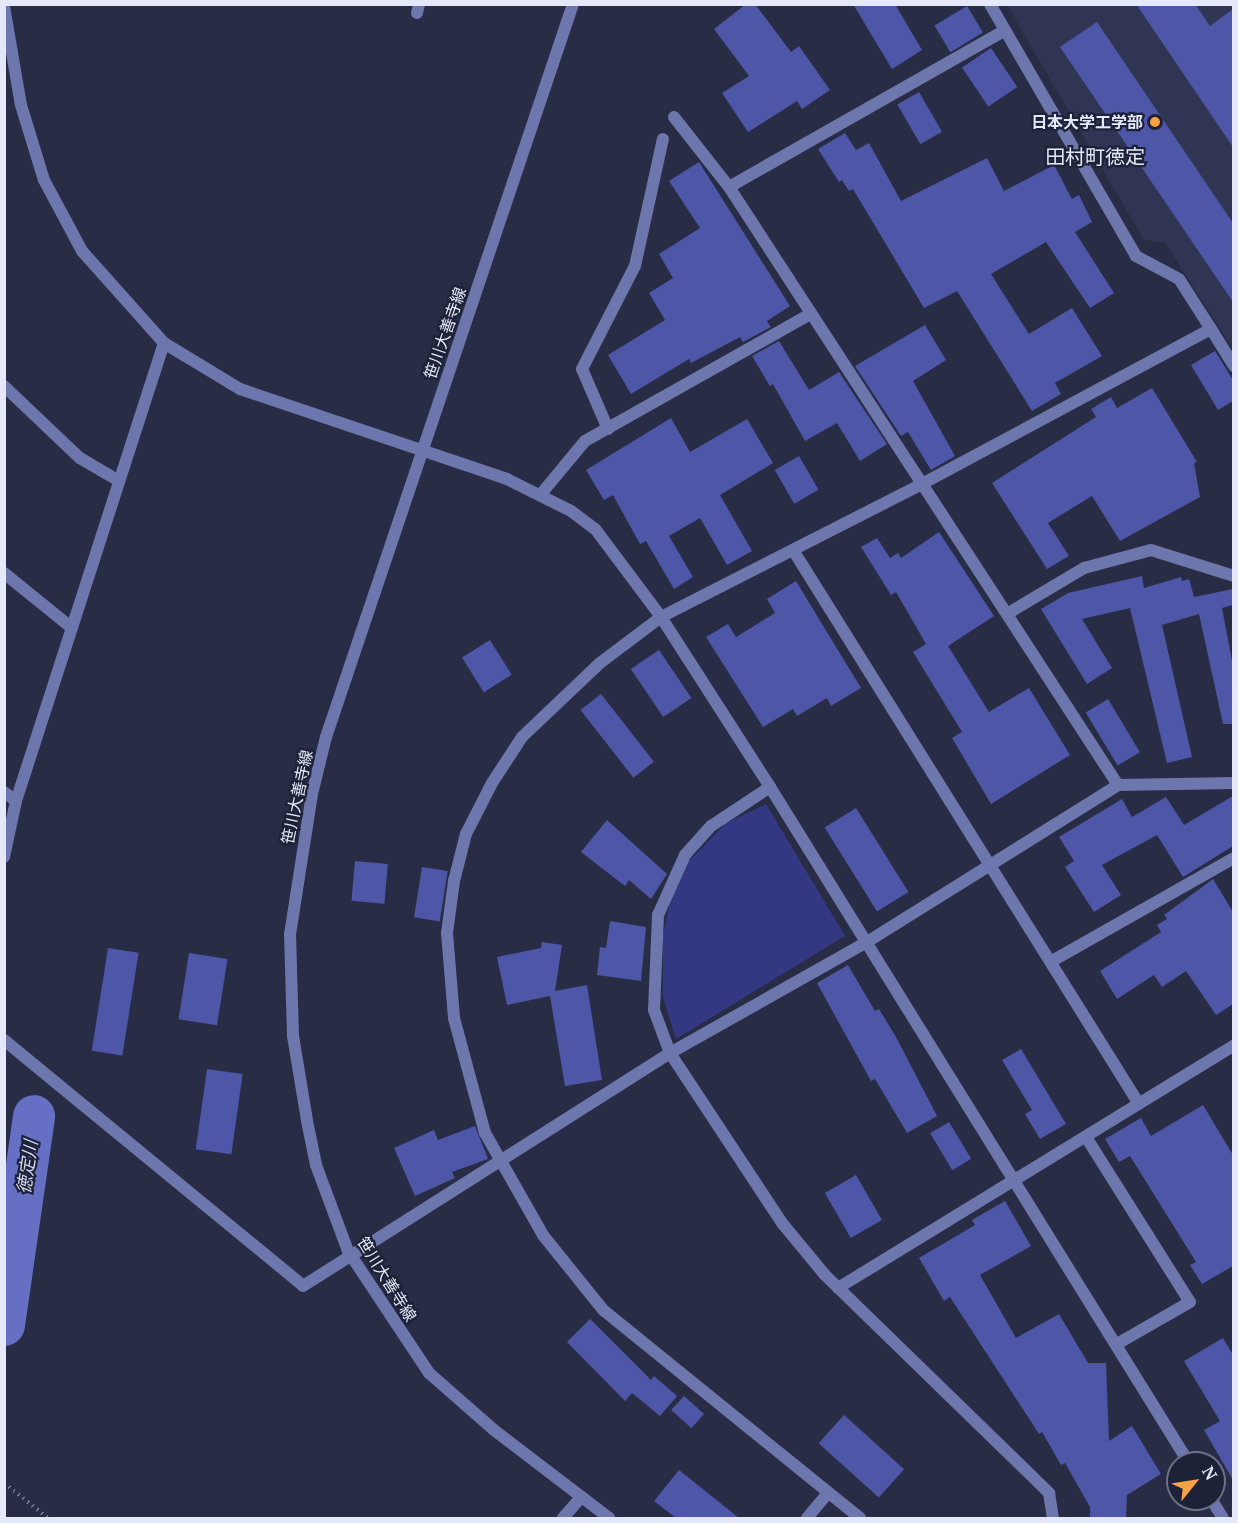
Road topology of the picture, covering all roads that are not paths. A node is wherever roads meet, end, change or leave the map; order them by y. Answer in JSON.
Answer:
{"nodes":[{"id":1,"x":573,"y":4,"type":"edge"},
{"id":2,"x":990,"y":4,"type":"edge"},
{"id":3,"x":4,"y":6,"type":"edge"},
{"id":4,"x":1004,"y":31,"type":"junction"},
{"id":5,"x":674,"y":117,"type":"dead end"},
{"id":6,"x":663,"y":139,"type":"dead end"},
{"id":7,"x":729,"y":187,"type":"junction"},
{"id":8,"x":810,"y":314,"type":"junction"},
{"id":9,"x":1211,"y":329,"type":"junction"},
{"id":10,"x":164,"y":343,"type":"junction"},
{"id":11,"x":1233,"y":366,"type":"edge"},
{"id":12,"x":4,"y":386,"type":"edge"},
{"id":13,"x":608,"y":429,"type":"junction"},
{"id":14,"x":423,"y":453,"type":"junction"},
{"id":15,"x":119,"y":481,"type":"junction"},
{"id":16,"x":920,"y":485,"type":"junction"},
{"id":17,"x":540,"y":494,"type":"junction"},
{"id":18,"x":793,"y":550,"type":"junction"},
{"id":19,"x":4,"y":573,"type":"edge"},
{"id":20,"x":1233,"y":576,"type":"edge"},
{"id":21,"x":1007,"y":614,"type":"junction"},
{"id":22,"x":661,"y":617,"type":"junction"},
{"id":23,"x":72,"y":628,"type":"junction"},
{"id":24,"x":1233,"y":783,"type":"edge"},
{"id":25,"x":1118,"y":784,"type":"junction"},
{"id":26,"x":771,"y":787,"type":"junction"},
{"id":27,"x":4,"y":792,"type":"edge"},
{"id":28,"x":16,"y":801,"type":"junction"},
{"id":29,"x":4,"y":856,"type":"edge"},
{"id":30,"x":1233,"y":858,"type":"edge"},
{"id":31,"x":991,"y":861,"type":"junction"},
{"id":32,"x":867,"y":942,"type":"junction"},
{"id":33,"x":1052,"y":962,"type":"junction"},
{"id":34,"x":4,"y":1040,"type":"edge"},
{"id":35,"x":1233,"y":1045,"type":"edge"},
{"id":36,"x":670,"y":1053,"type":"junction"},
{"id":37,"x":1139,"y":1104,"type":"junction"},
{"id":38,"x":1086,"y":1137,"type":"junction"},
{"id":39,"x":498,"y":1161,"type":"junction"},
{"id":40,"x":1016,"y":1179,"type":"junction"},
{"id":41,"x":350,"y":1256,"type":"junction"},
{"id":42,"x":838,"y":1288,"type":"junction"},
{"id":43,"x":1116,"y":1344,"type":"junction"},
{"id":44,"x":1182,"y":1451,"type":"edge"},
{"id":45,"x":828,"y":1493,"type":"junction"},
{"id":46,"x":581,"y":1497,"type":"junction"},
{"id":47,"x":563,"y":1518,"type":"edge"},
{"id":48,"x":609,"y":1518,"type":"edge"},
{"id":49,"x":807,"y":1518,"type":"edge"},
{"id":50,"x":860,"y":1518,"type":"edge"},
{"id":51,"x":1053,"y":1518,"type":"edge"}],
"edges":[{"from":1,"to":14,"type":"street","name":"笹川大善寺線"},
{"from":2,"to":4,"type":"street"},
{"from":3,"to":10,"type":"street"},
{"from":4,"to":7,"type":"street"},
{"from":4,"to":9,"type":"street"},
{"from":5,"to":7,"type":"street"},
{"from":6,"to":13,"type":"street"},
{"from":7,"to":8,"type":"street"},
{"from":8,"to":13,"type":"street"},
{"from":8,"to":16,"type":"street"},
{"from":9,"to":11,"type":"street"},
{"from":9,"to":16,"type":"street"},
{"from":10,"to":14,"type":"street"},
{"from":10,"to":15,"type":"street"},
{"from":12,"to":15,"type":"street"},
{"from":13,"to":17,"type":"street"},
{"from":14,"to":17,"type":"street"},
{"from":14,"to":41,"type":"street","name":"笹川大善寺線"},
{"from":15,"to":23,"type":"street"},
{"from":16,"to":18,"type":"street"},
{"from":16,"to":21,"type":"street"},
{"from":17,"to":22,"type":"street"},
{"from":18,"to":22,"type":"street"},
{"from":18,"to":31,"type":"street"},
{"from":19,"to":23,"type":"street"},
{"from":20,"to":21,"type":"street"},
{"from":21,"to":25,"type":"street"},
{"from":22,"to":26,"type":"street"},
{"from":22,"to":39,"type":"street"},
{"from":23,"to":28,"type":"street"},
{"from":24,"to":25,"type":"street"},
{"from":25,"to":31,"type":"street"},
{"from":26,"to":32,"type":"street"},
{"from":26,"to":36,"type":"street"},
{"from":27,"to":28,"type":"street"},
{"from":28,"to":29,"type":"street"},
{"from":30,"to":33,"type":"street"},
{"from":31,"to":32,"type":"street"},
{"from":31,"to":33,"type":"street"},
{"from":32,"to":36,"type":"street"},
{"from":32,"to":40,"type":"street"},
{"from":33,"to":37,"type":"street"},
{"from":34,"to":41,"type":"street"},
{"from":35,"to":37,"type":"street"},
{"from":36,"to":39,"type":"street"},
{"from":36,"to":42,"type":"street"},
{"from":37,"to":38,"type":"street"},
{"from":38,"to":40,"type":"street"},
{"from":38,"to":43,"type":"street"},
{"from":39,"to":41,"type":"street"},
{"from":39,"to":45,"type":"street"},
{"from":40,"to":42,"type":"street"},
{"from":40,"to":43,"type":"street"},
{"from":41,"to":46,"type":"street","name":"笹川大善寺線"},
{"from":42,"to":51,"type":"street"},
{"from":43,"to":44,"type":"street"},
{"from":45,"to":49,"type":"street"},
{"from":45,"to":50,"type":"street"},
{"from":46,"to":47,"type":"street"},
{"from":46,"to":48,"type":"street","name":"笹川大善寺線"}]}
